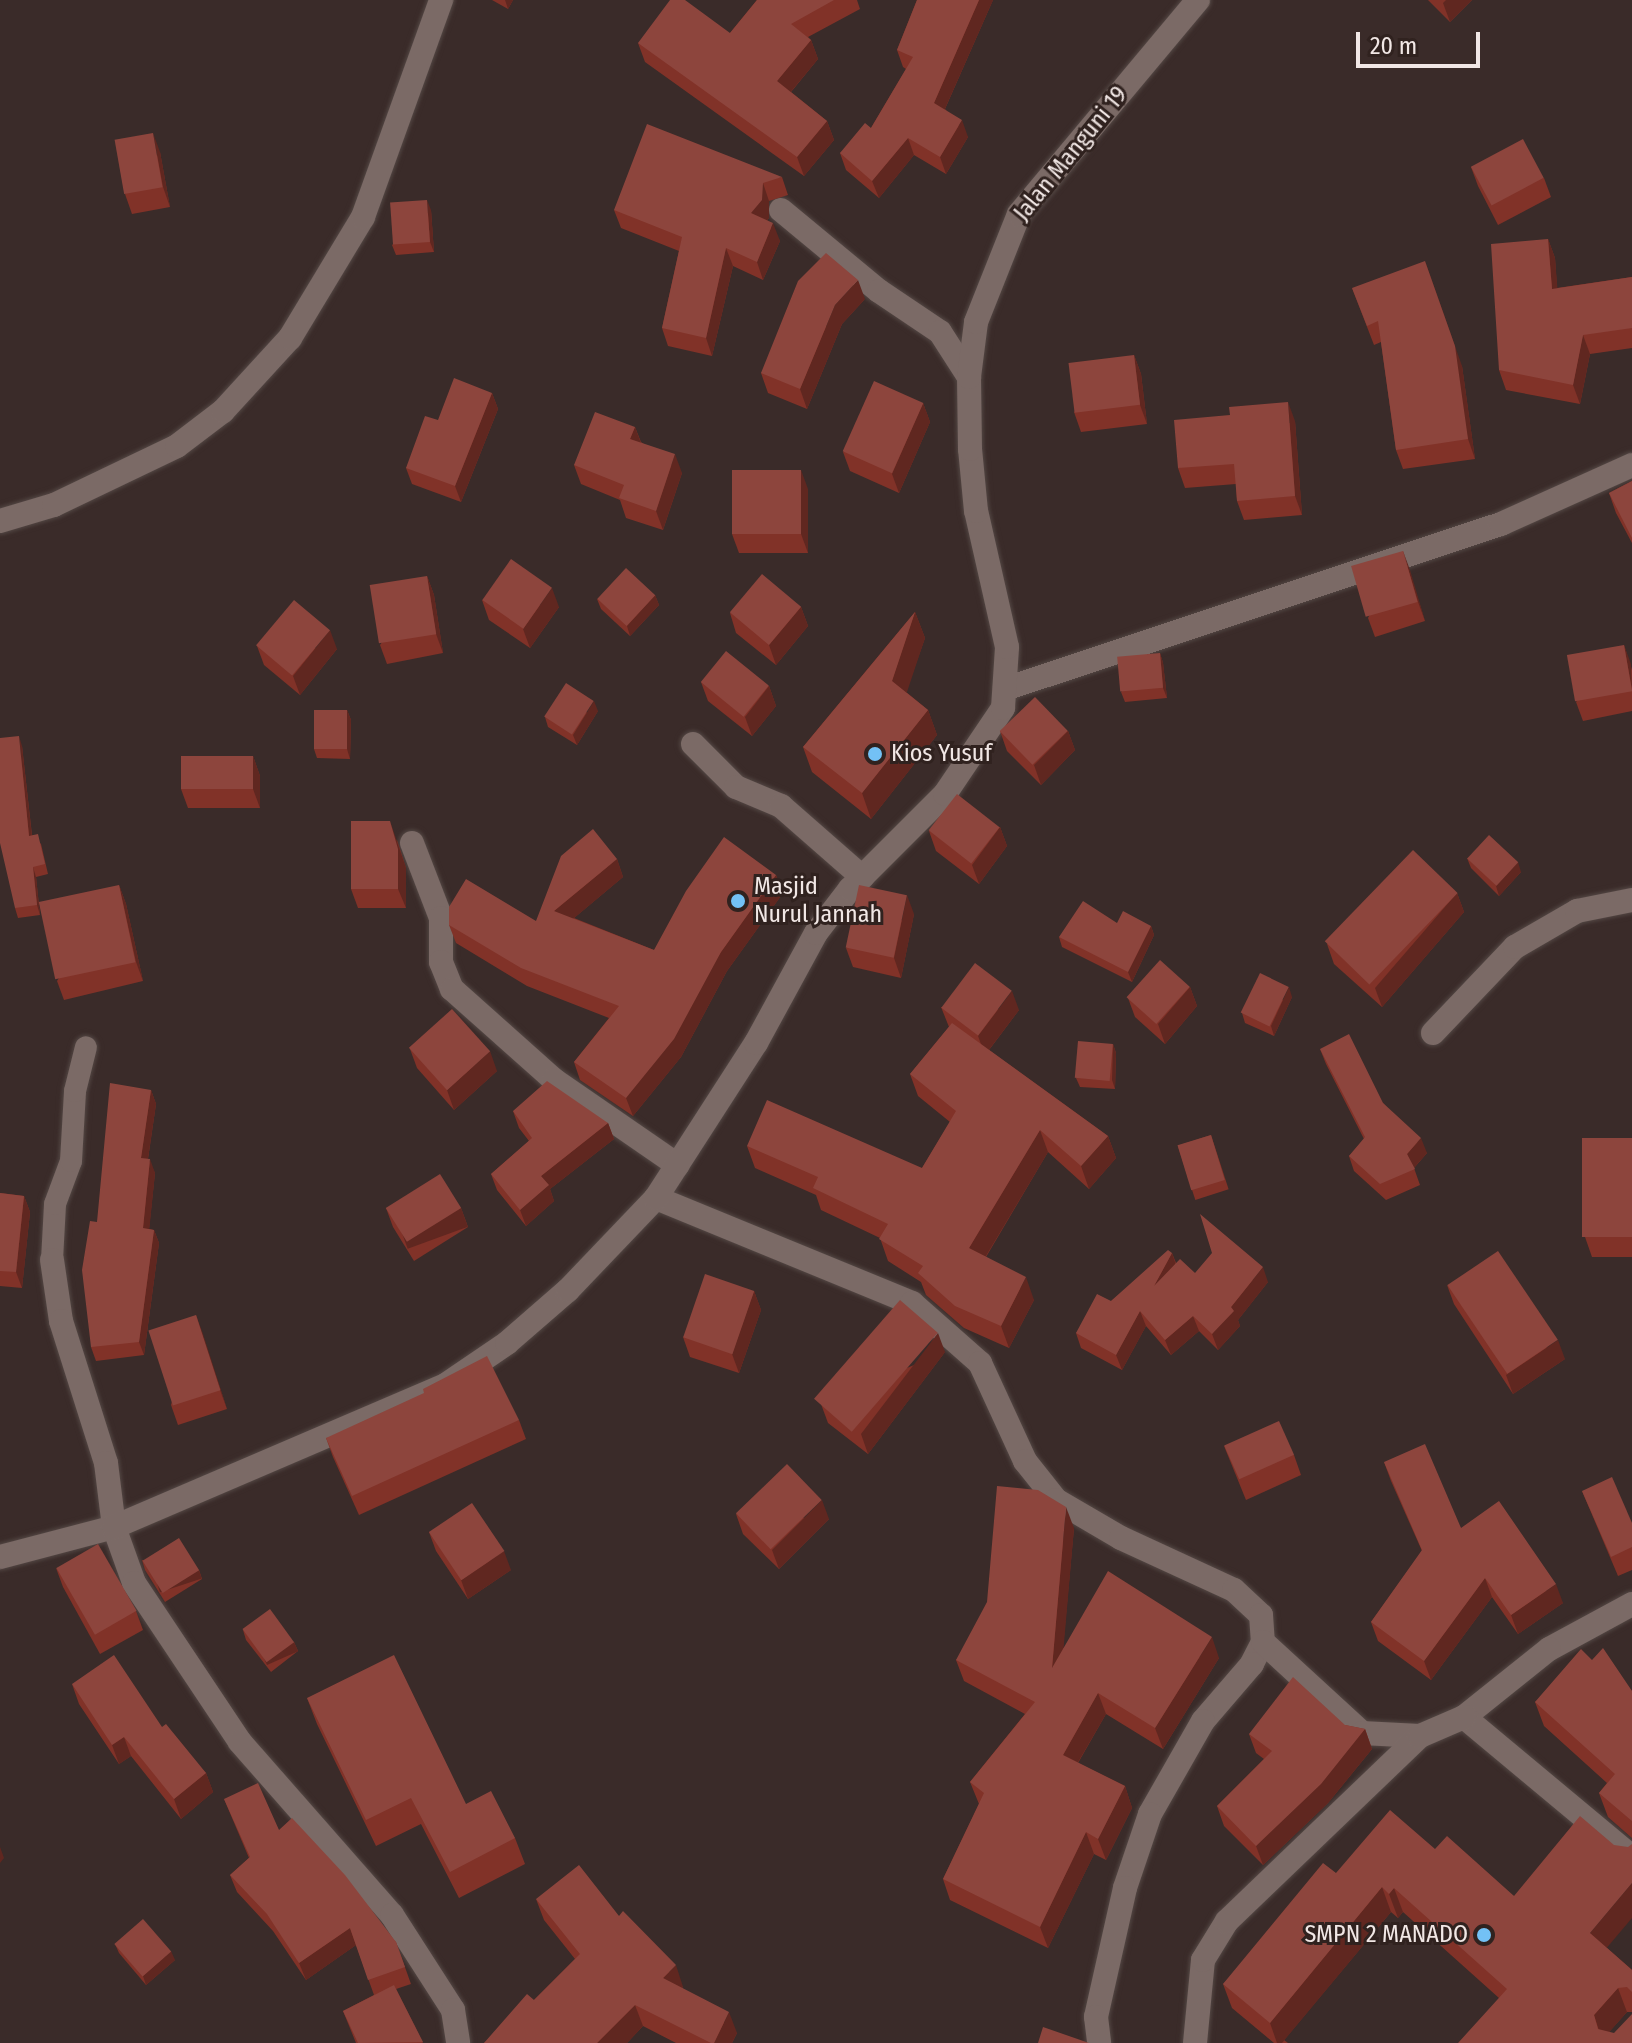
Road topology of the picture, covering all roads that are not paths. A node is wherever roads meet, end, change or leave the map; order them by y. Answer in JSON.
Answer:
{"nodes":[{"id":1,"x":441,"y":0,"type":"edge"},
{"id":2,"x":1198,"y":0,"type":"edge"},
{"id":3,"x":781,"y":210,"type":"dead end"},
{"id":4,"x":969,"y":377,"type":"junction"},
{"id":5,"x":1632,"y":465,"type":"edge"},
{"id":6,"x":0,"y":521,"type":"edge"},
{"id":7,"x":1005,"y":689,"type":"junction"},
{"id":8,"x":693,"y":744,"type":"dead end"},
{"id":9,"x":412,"y":843,"type":"dead end"},
{"id":10,"x":862,"y":877,"type":"junction"},
{"id":11,"x":1632,"y":900,"type":"edge"},
{"id":12,"x":1433,"y":1033,"type":"dead end"},
{"id":13,"x":86,"y":1047,"type":"dead end"},
{"id":14,"x":677,"y":1165,"type":"junction"},
{"id":15,"x":656,"y":1198,"type":"junction"},
{"id":16,"x":52,"y":1260,"type":"joint"},
{"id":17,"x":114,"y":1527,"type":"junction"},
{"id":18,"x":0,"y":1557,"type":"edge"},
{"id":19,"x":1632,"y":1604,"type":"edge"},
{"id":20,"x":1263,"y":1642,"type":"junction"},
{"id":21,"x":1464,"y":1717,"type":"junction"},
{"id":22,"x":1420,"y":1736,"type":"junction"},
{"id":23,"x":1632,"y":1857,"type":"edge"},
{"id":24,"x":458,"y":2043,"type":"edge"},
{"id":25,"x":1099,"y":2043,"type":"edge"},
{"id":26,"x":1195,"y":2043,"type":"edge"}],
"edges":[{"from":1,"to":6,"type":"street"},
{"from":2,"to":4,"type":"street","name":"Jalan Manguni 19"},
{"from":3,"to":4,"type":"street"},
{"from":4,"to":7,"type":"street","name":"Jalan Manguni 19"},
{"from":5,"to":7,"type":"street"},
{"from":7,"to":10,"type":"street","name":"Jalan Manguni 19"},
{"from":8,"to":10,"type":"street"},
{"from":9,"to":14,"type":"street"},
{"from":10,"to":14,"type":"street","name":"Jalan Manguni 19"},
{"from":11,"to":12,"type":"street"},
{"from":13,"to":16,"type":"lane"},
{"from":14,"to":15,"type":"street","name":"Jalan Manguni 19"},
{"from":15,"to":17,"type":"street","name":"Jalan Manguni 19"},
{"from":15,"to":20,"type":"street"},
{"from":16,"to":17,"type":"street"},
{"from":17,"to":18,"type":"street","name":"Jalan Manguni 19"},
{"from":17,"to":24,"type":"street"},
{"from":19,"to":21,"type":"street"},
{"from":20,"to":22,"type":"street"},
{"from":20,"to":25,"type":"street"},
{"from":21,"to":22,"type":"street"},
{"from":21,"to":23,"type":"street"},
{"from":22,"to":26,"type":"street"}]}
